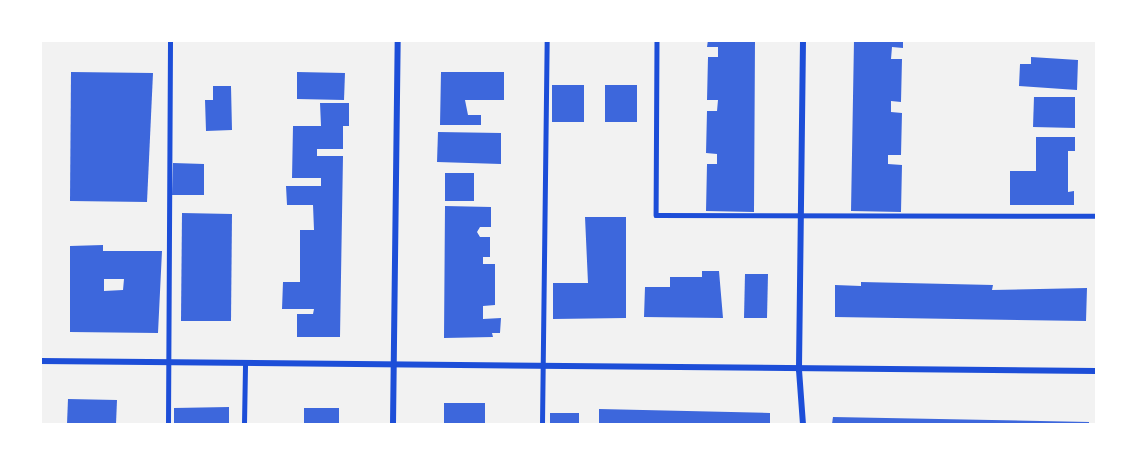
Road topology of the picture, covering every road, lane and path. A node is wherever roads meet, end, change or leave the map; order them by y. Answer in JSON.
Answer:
{"nodes":[{"id":1,"x":170,"y":40,"type":"edge"},
{"id":2,"x":398,"y":40,"type":"edge"},
{"id":3,"x":547,"y":40,"type":"edge"},
{"id":4,"x":657,"y":40,"type":"edge"},
{"id":5,"x":803,"y":40,"type":"edge"},
{"id":6,"x":801,"y":216,"type":"junction"},
{"id":7,"x":1096,"y":216,"type":"edge"},
{"id":8,"x":40,"y":361,"type":"edge"},
{"id":9,"x":167,"y":364,"type":"junction"},
{"id":10,"x":245,"y":365,"type":"junction"},
{"id":11,"x":394,"y":366,"type":"junction"},
{"id":12,"x":542,"y":367,"type":"junction"},
{"id":13,"x":799,"y":370,"type":"junction"},
{"id":14,"x":1096,"y":371,"type":"edge"},
{"id":15,"x":168,"y":424,"type":"edge"},
{"id":16,"x":244,"y":424,"type":"edge"},
{"id":17,"x":393,"y":424,"type":"edge"},
{"id":18,"x":542,"y":424,"type":"edge"},
{"id":19,"x":803,"y":424,"type":"edge"}],
"edges":[{"from":1,"to":9,"type":"lane"},
{"from":2,"to":11,"type":"street"},
{"from":3,"to":12,"type":"lane"},
{"from":4,"to":6,"type":"lane"},
{"from":5,"to":6,"type":"street"},
{"from":6,"to":7,"type":"lane"},
{"from":6,"to":13,"type":"street"},
{"from":8,"to":9,"type":"street"},
{"from":9,"to":10,"type":"street"},
{"from":9,"to":15,"type":"lane"},
{"from":10,"to":11,"type":"street"},
{"from":10,"to":16,"type":"lane"},
{"from":11,"to":12,"type":"street"},
{"from":11,"to":17,"type":"street"},
{"from":12,"to":13,"type":"street"},
{"from":12,"to":18,"type":"lane"},
{"from":13,"to":14,"type":"street"},
{"from":13,"to":19,"type":"street"}]}
